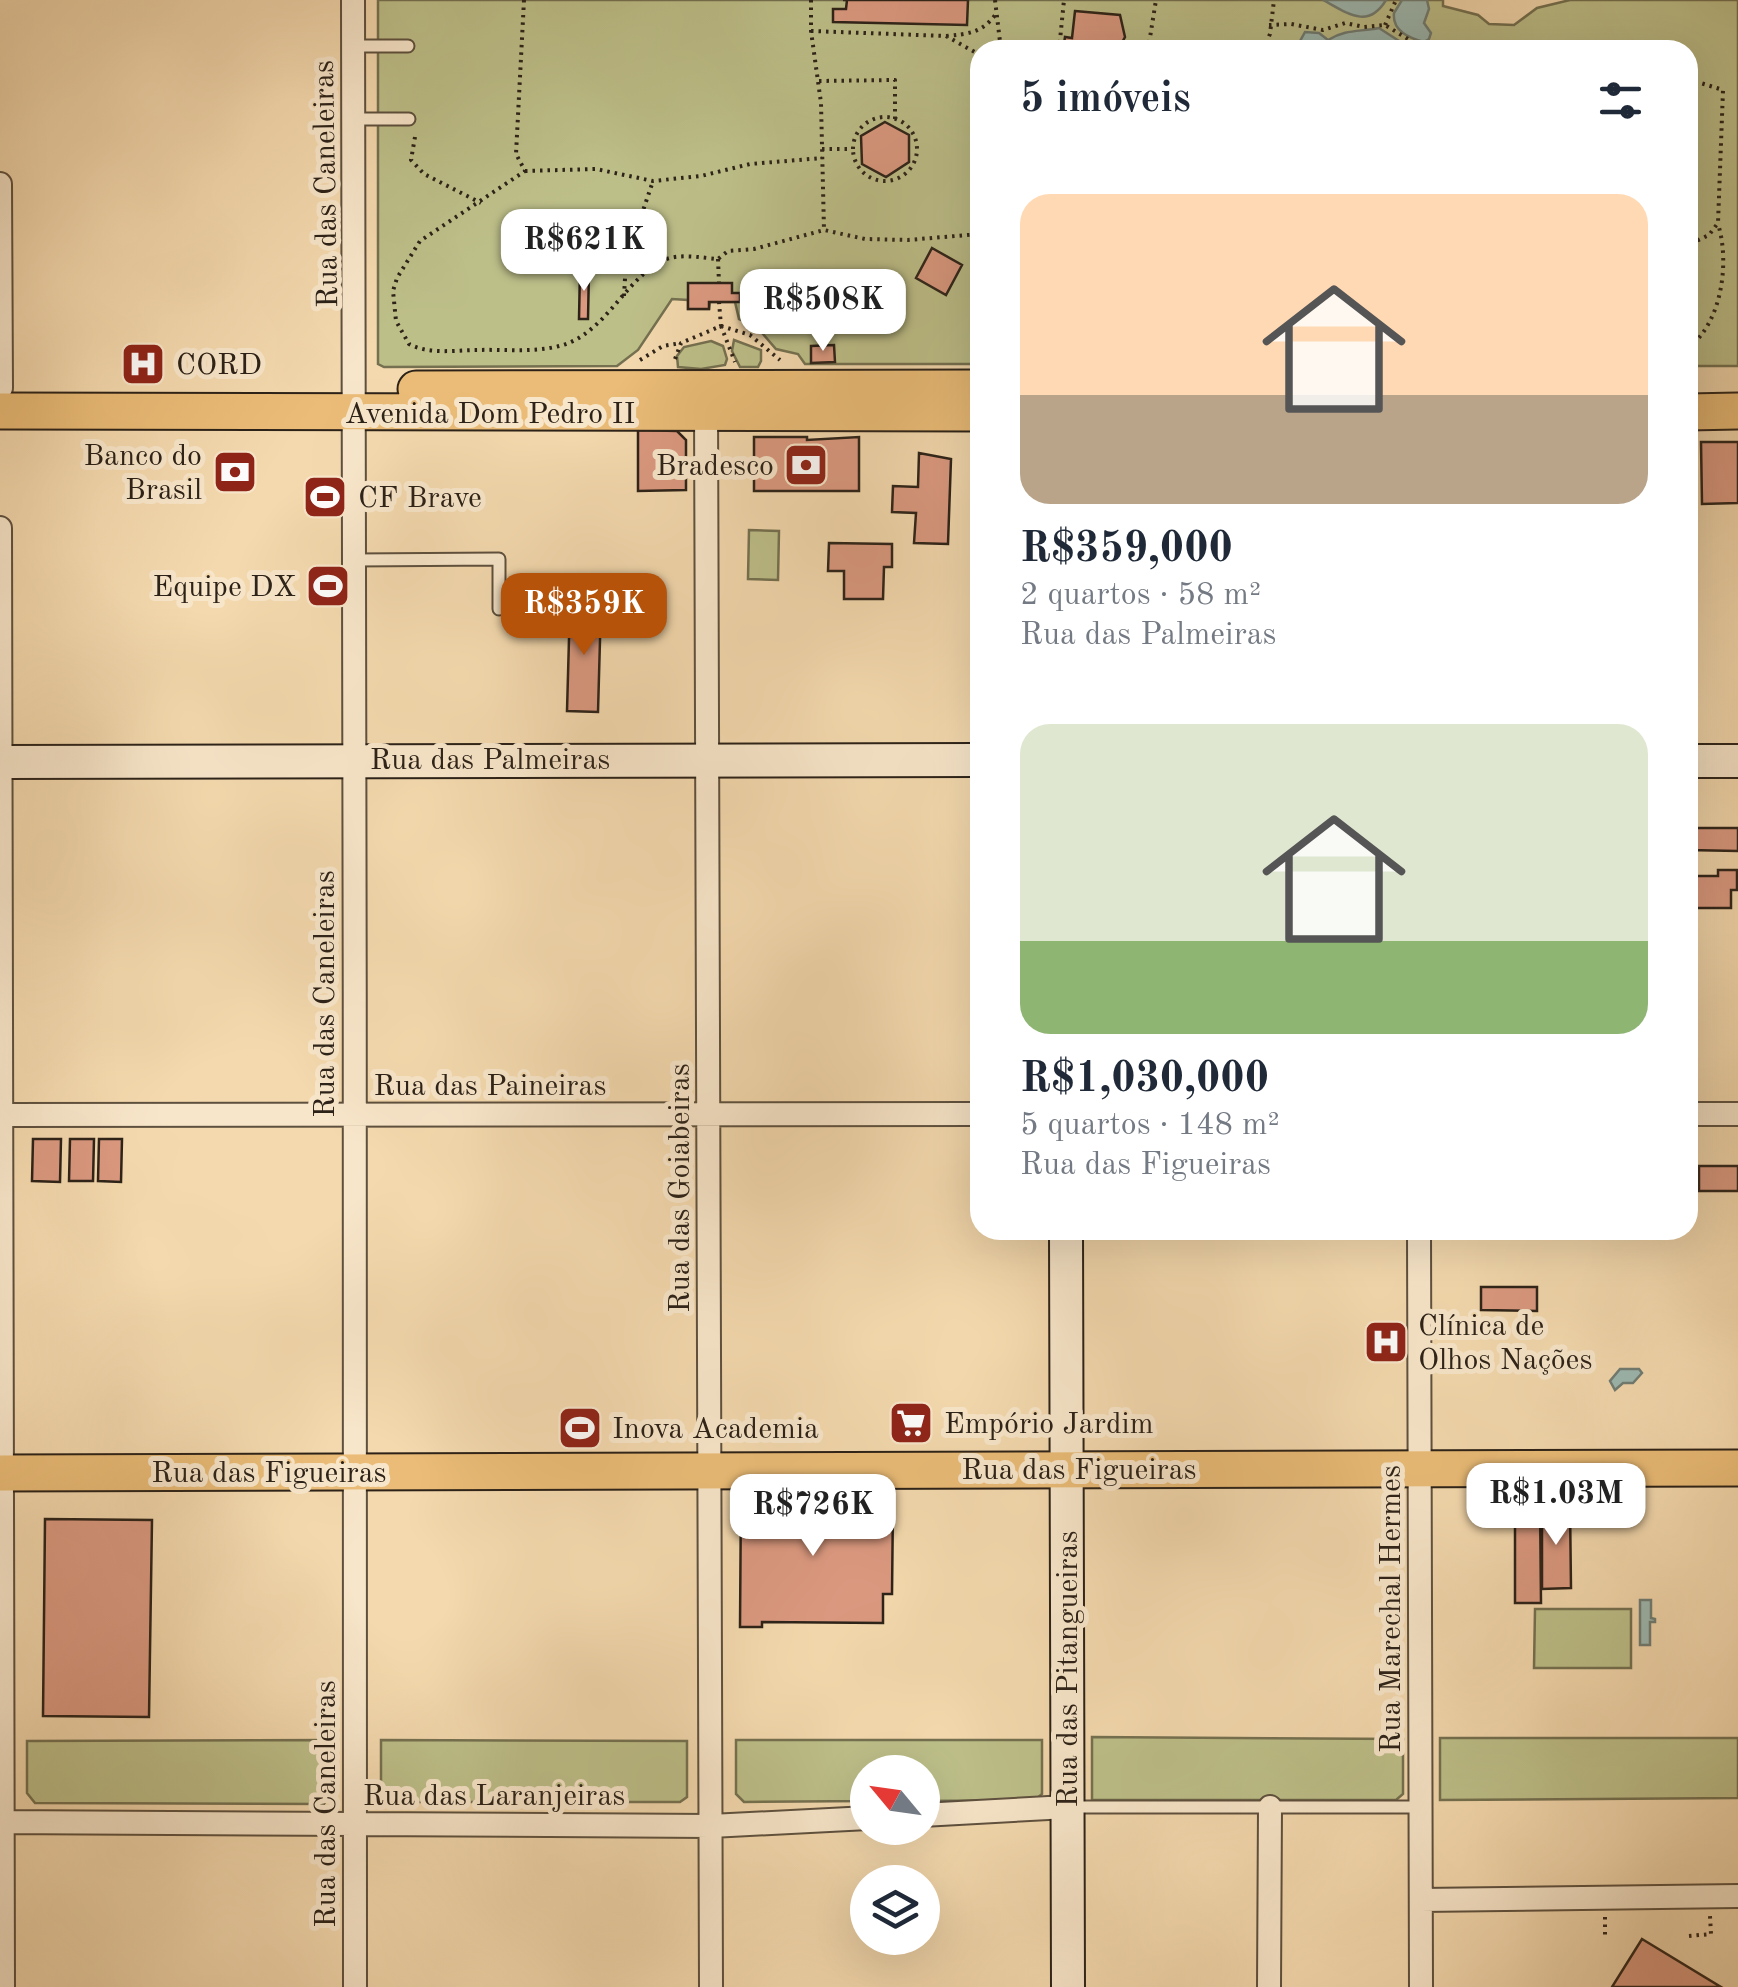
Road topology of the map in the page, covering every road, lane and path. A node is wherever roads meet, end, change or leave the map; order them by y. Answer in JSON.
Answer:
{"nodes":[{"id":1,"x":353,"y":0,"type":"edge"},
{"id":2,"x":524,"y":0,"type":"edge"},
{"id":3,"x":811,"y":0,"type":"edge"},
{"id":4,"x":995,"y":0,"type":"edge"},
{"id":5,"x":1064,"y":0,"type":"edge"},
{"id":6,"x":1156,"y":0,"type":"edge"},
{"id":7,"x":1274,"y":0,"type":"edge"},
{"id":8,"x":1396,"y":0,"type":"edge"},
{"id":9,"x":996,"y":14,"type":"junction"},
{"id":10,"x":1385,"y":24,"type":"junction"},
{"id":11,"x":1269,"y":25,"type":"junction"},
{"id":12,"x":812,"y":31,"type":"junction"},
{"id":13,"x":946,"y":36,"type":"junction"},
{"id":14,"x":1000,"y":40,"type":"edge"},
{"id":15,"x":1058,"y":40,"type":"edge"},
{"id":16,"x":1150,"y":40,"type":"edge"},
{"id":17,"x":1267,"y":40,"type":"edge"},
{"id":18,"x":1410,"y":40,"type":"edge"},
{"id":19,"x":354,"y":46,"type":"junction"},
{"id":20,"x":408,"y":46,"type":"dead end"},
{"id":21,"x":970,"y":49,"type":"edge"},
{"id":22,"x":818,"y":81,"type":"junction"},
{"id":23,"x":1698,"y":82,"type":"edge"},
{"id":24,"x":895,"y":118,"type":"junction"},
{"id":25,"x":409,"y":119,"type":"dead end"},
{"id":26,"x":354,"y":120,"type":"junction"},
{"id":27,"x":415,"y":137,"type":"dead end"},
{"id":28,"x":854,"y":148,"type":"junction"},
{"id":29,"x":822,"y":149,"type":"junction"},
{"id":30,"x":822,"y":158,"type":"junction"},
{"id":31,"x":525,"y":171,"type":"junction"},
{"id":32,"x":652,"y":181,"type":"junction"},
{"id":33,"x":0,"y":184,"type":"edge"},
{"id":34,"x":481,"y":203,"type":"junction"},
{"id":35,"x":1718,"y":223,"type":"junction"},
{"id":36,"x":824,"y":230,"type":"junction"},
{"id":37,"x":970,"y":235,"type":"edge"},
{"id":38,"x":1698,"y":240,"type":"edge"},
{"id":39,"x":718,"y":258,"type":"junction"},
{"id":40,"x":718,"y":283,"type":"dead end"},
{"id":41,"x":624,"y":296,"type":"junction"},
{"id":42,"x":719,"y":302,"type":"dead end"},
{"id":43,"x":720,"y":326,"type":"junction"},
{"id":44,"x":1698,"y":338,"type":"edge"},
{"id":45,"x":680,"y":343,"type":"junction"},
{"id":46,"x":638,"y":361,"type":"dead end"},
{"id":47,"x":781,"y":362,"type":"dead end"},
{"id":48,"x":675,"y":370,"type":"dead end"},
{"id":49,"x":738,"y":370,"type":"dead end"},
{"id":50,"x":0,"y":388,"type":"edge"},
{"id":51,"x":970,"y":388,"type":"edge"},
{"id":52,"x":1698,"y":388,"type":"edge"},
{"id":53,"x":1738,"y":388,"type":"edge"},
{"id":54,"x":356,"y":401,"type":"junction"},
{"id":55,"x":706,"y":401,"type":"junction"},
{"id":56,"x":0,"y":411,"type":"edge"},
{"id":57,"x":1698,"y":412,"type":"edge"},
{"id":58,"x":1738,"y":412,"type":"edge"},
{"id":59,"x":970,"y":413,"type":"edge"},
{"id":60,"x":0,"y":528,"type":"edge"},
{"id":61,"x":355,"y":560,"type":"junction"},
{"id":62,"x":1,"y":596,"type":"edge"},
{"id":63,"x":499,"y":609,"type":"dead end"},
{"id":64,"x":353,"y":759,"type":"junction"},
{"id":65,"x":708,"y":759,"type":"junction"},
{"id":66,"x":970,"y":760,"type":"edge"},
{"id":67,"x":1698,"y":761,"type":"edge"},
{"id":68,"x":1738,"y":761,"type":"edge"},
{"id":69,"x":1,"y":762,"type":"edge"},
{"id":70,"x":354,"y":1114,"type":"junction"},
{"id":71,"x":708,"y":1114,"type":"junction"},
{"id":72,"x":970,"y":1114,"type":"edge"},
{"id":73,"x":1698,"y":1114,"type":"edge"},
{"id":74,"x":1738,"y":1114,"type":"edge"},
{"id":75,"x":1,"y":1115,"type":"edge"},
{"id":76,"x":1066,"y":1240,"type":"edge"},
{"id":77,"x":1419,"y":1240,"type":"edge"},
{"id":78,"x":1738,"y":1468,"type":"edge"},
{"id":79,"x":1067,"y":1469,"type":"junction"},
{"id":80,"x":1420,"y":1469,"type":"junction"},
{"id":81,"x":711,"y":1470,"type":"junction"},
{"id":82,"x":354,"y":1472,"type":"junction"},
{"id":83,"x":0,"y":1473,"type":"edge"},
{"id":84,"x":1,"y":1727,"type":"edge"},
{"id":85,"x":1420,"y":1806,"type":"junction"},
{"id":86,"x":1068,"y":1807,"type":"junction"},
{"id":87,"x":1270,"y":1807,"type":"junction"},
{"id":88,"x":940,"y":1814,"type":"edge"},
{"id":89,"x":850,"y":1819,"type":"edge"},
{"id":90,"x":1,"y":1822,"type":"edge"},
{"id":91,"x":354,"y":1825,"type":"junction"},
{"id":92,"x":711,"y":1826,"type":"junction"},
{"id":93,"x":1710,"y":1896,"type":"junction"},
{"id":94,"x":1738,"y":1896,"type":"edge"},
{"id":95,"x":1421,"y":1900,"type":"junction"},
{"id":96,"x":1689,"y":1936,"type":"dead end"},
{"id":97,"x":3,"y":1987,"type":"edge"},
{"id":98,"x":355,"y":1987,"type":"edge"},
{"id":99,"x":711,"y":1987,"type":"edge"},
{"id":100,"x":1068,"y":1987,"type":"edge"},
{"id":101,"x":1269,"y":1987,"type":"edge"},
{"id":102,"x":1421,"y":1987,"type":"edge"}],
"edges":[{"from":1,"to":19,"type":"street","name":"Rua das Caneleiras"},
{"from":2,"to":31,"type":"path"},
{"from":3,"to":12,"type":"path"},
{"from":4,"to":9,"type":"path"},
{"from":5,"to":15,"type":"path"},
{"from":6,"to":16,"type":"path"},
{"from":7,"to":11,"type":"path"},
{"from":8,"to":10,"type":"path"},
{"from":9,"to":13,"type":"path"},
{"from":9,"to":14,"type":"path"},
{"from":10,"to":11,"type":"path"},
{"from":10,"to":18,"type":"path"},
{"from":11,"to":17,"type":"path"},
{"from":12,"to":13,"type":"path"},
{"from":12,"to":22,"type":"path"},
{"from":13,"to":21,"type":"path"},
{"from":19,"to":20,"type":"lane"},
{"from":19,"to":26,"type":"street","name":"Rua das Caneleiras"},
{"from":22,"to":24,"type":"path"},
{"from":22,"to":29,"type":"path"},
{"from":23,"to":35,"type":"path"},
{"from":24,"to":28,"type":"path"},
{"from":24,"to":28,"type":"path"},
{"from":25,"to":26,"type":"lane"},
{"from":26,"to":54,"type":"street","name":"Rua das Caneleiras"},
{"from":27,"to":34,"type":"path"},
{"from":28,"to":29,"type":"path"},
{"from":29,"to":30,"type":"path"},
{"from":30,"to":32,"type":"path"},
{"from":30,"to":36,"type":"path"},
{"from":31,"to":32,"type":"path"},
{"from":31,"to":34,"type":"path"},
{"from":32,"to":41,"type":"path"},
{"from":33,"to":50,"type":"street"},
{"from":34,"to":41,"type":"path"},
{"from":35,"to":38,"type":"path"},
{"from":35,"to":44,"type":"path"},
{"from":36,"to":37,"type":"path"},
{"from":36,"to":39,"type":"path"},
{"from":39,"to":40,"type":"path"},
{"from":39,"to":41,"type":"path"},
{"from":42,"to":43,"type":"path"},
{"from":43,"to":45,"type":"path"},
{"from":43,"to":47,"type":"path"},
{"from":43,"to":49,"type":"path"},
{"from":45,"to":46,"type":"path"},
{"from":45,"to":48,"type":"path"},
{"from":50,"to":54,"type":"main road","name":"Avenida Dom Pedro II"},
{"from":51,"to":55,"type":"main road","name":"Avenida Dom Pedro II"},
{"from":52,"to":53,"type":"main road"},
{"from":54,"to":55,"type":"main road","name":"Avenida Dom Pedro II"},
{"from":54,"to":56,"type":"main road","name":"Avenida Dom Pedro II"},
{"from":54,"to":61,"type":"street","name":"Rua das Caneleiras"},
{"from":55,"to":59,"type":"main road","name":"Avenida Dom Pedro II"},
{"from":55,"to":65,"type":"street","name":"Rua das Goiabeiras"},
{"from":57,"to":58,"type":"main road"},
{"from":60,"to":62,"type":"street"},
{"from":61,"to":63,"type":"lane"},
{"from":61,"to":64,"type":"street","name":"Rua das Caneleiras"},
{"from":62,"to":69,"type":"street"},
{"from":64,"to":65,"type":"main road","name":"Rua das Palmeiras"},
{"from":64,"to":69,"type":"main road","name":"Rua das Palmeiras"},
{"from":64,"to":70,"type":"street","name":"Rua das Caneleiras"},
{"from":65,"to":66,"type":"main road","name":"Rua das Palmeiras"},
{"from":65,"to":71,"type":"street","name":"Rua das Goiabeiras"},
{"from":67,"to":68,"type":"main road"},
{"from":69,"to":75,"type":"street"},
{"from":70,"to":71,"type":"street","name":"Rua das Paineiras"},
{"from":70,"to":75,"type":"street","name":"Rua das Paineiras"},
{"from":70,"to":82,"type":"street","name":"Rua das Caneleiras"},
{"from":71,"to":72,"type":"street","name":"Rua das Paineiras"},
{"from":71,"to":81,"type":"street","name":"Rua das Goiabeiras"},
{"from":73,"to":74,"type":"street"},
{"from":75,"to":83,"type":"street"},
{"from":76,"to":79,"type":"main road","name":"Rua das Pitangueiras"},
{"from":77,"to":80,"type":"street","name":"Rua Marechal Hermes"},
{"from":78,"to":80,"type":"main road","name":"Rua das Figueiras"},
{"from":79,"to":80,"type":"main road","name":"Rua das Figueiras"},
{"from":79,"to":81,"type":"main road","name":"Rua das Figueiras"},
{"from":79,"to":86,"type":"main road","name":"Rua das Pitangueiras"},
{"from":80,"to":85,"type":"street","name":"Rua Marechal Hermes"},
{"from":81,"to":82,"type":"main road","name":"Rua das Figueiras"},
{"from":81,"to":92,"type":"street","name":"Rua das Goiabeiras"},
{"from":82,"to":83,"type":"main road","name":"Rua das Figueiras"},
{"from":82,"to":91,"type":"street","name":"Rua das Caneleiras"},
{"from":83,"to":84,"type":"street"},
{"from":84,"to":90,"type":"street"},
{"from":85,"to":87,"type":"lane"},
{"from":85,"to":95,"type":"street","name":"Rua Marechal Hermes"},
{"from":86,"to":87,"type":"lane"},
{"from":86,"to":88,"type":"street"},
{"from":86,"to":100,"type":"main road","name":"Rua das Pitangueiras"},
{"from":87,"to":101,"type":"street"},
{"from":89,"to":92,"type":"street","name":"Rua das Laranjeiras"},
{"from":90,"to":91,"type":"street","name":"Rua das Laranjeiras"},
{"from":90,"to":97,"type":"street"},
{"from":91,"to":92,"type":"street","name":"Rua das Laranjeiras"},
{"from":91,"to":98,"type":"street","name":"Rua das Caneleiras"},
{"from":92,"to":99,"type":"street","name":"Rua das Goiabeiras"},
{"from":93,"to":94,"type":"street"},
{"from":93,"to":95,"type":"street"},
{"from":93,"to":96,"type":"path"},
{"from":95,"to":102,"type":"street","name":"Rua Marechal Hermes"}]}
